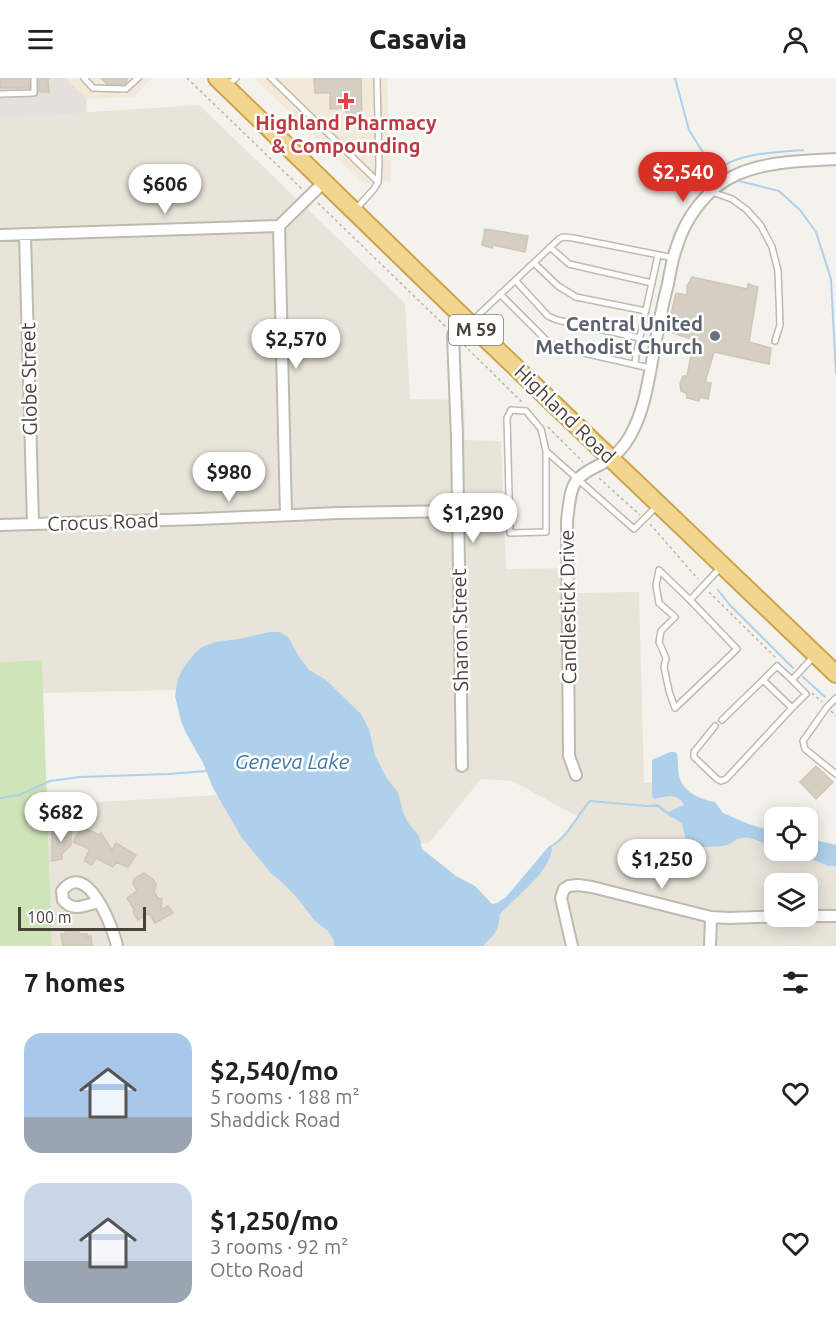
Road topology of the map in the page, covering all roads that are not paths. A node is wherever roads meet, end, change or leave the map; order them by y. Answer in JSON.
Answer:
{"nodes":[{"id":1,"x":34,"y":78,"type":"edge"},
{"id":2,"x":84,"y":78,"type":"edge"},
{"id":3,"x":138,"y":78,"type":"edge"},
{"id":4,"x":271,"y":78,"type":"edge"},
{"id":5,"x":377,"y":78,"type":"edge"},
{"id":6,"x":226,"y":81,"type":"edge"},
{"id":7,"x":0,"y":94,"type":"edge"},
{"id":8,"x":836,"y":159,"type":"edge"},
{"id":9,"x":324,"y":182,"type":"junction"},
{"id":10,"x":378,"y":182,"type":"junction"},
{"id":11,"x":711,"y":191,"type":"junction"},
{"id":12,"x":354,"y":211,"type":"junction"},
{"id":13,"x":279,"y":226,"type":"junction"},
{"id":14,"x":0,"y":235,"type":"edge"},
{"id":15,"x":25,"y":235,"type":"junction"},
{"id":16,"x":550,"y":247,"type":"junction"},
{"id":17,"x":658,"y":255,"type":"junction"},
{"id":18,"x":674,"y":258,"type":"junction"},
{"id":19,"x":534,"y":263,"type":"junction"},
{"id":20,"x":515,"y":280,"type":"junction"},
{"id":21,"x":652,"y":283,"type":"junction"},
{"id":22,"x":500,"y":294,"type":"junction"},
{"id":23,"x":645,"y":311,"type":"junction"},
{"id":24,"x":466,"y":320,"type":"junction"},
{"id":25,"x":640,"y":338,"type":"junction"},
{"id":26,"x":775,"y":341,"type":"dead end"},
{"id":27,"x":635,"y":365,"type":"junction"},
{"id":28,"x":650,"y":368,"type":"junction"},
{"id":29,"x":546,"y":452,"type":"junction"},
{"id":30,"x":611,"y":459,"type":"junction"},
{"id":31,"x":577,"y":480,"type":"junction"},
{"id":32,"x":658,"y":505,"type":"junction"},
{"id":33,"x":458,"y":511,"type":"junction"},
{"id":34,"x":286,"y":515,"type":"junction"},
{"id":35,"x":33,"y":524,"type":"junction"},
{"id":36,"x":0,"y":525,"type":"edge"},
{"id":37,"x":722,"y":566,"type":"junction"},
{"id":38,"x":690,"y":600,"type":"junction"},
{"id":39,"x":815,"y":654,"type":"junction"},
{"id":40,"x":836,"y":674,"type":"edge"},
{"id":41,"x":763,"y":680,"type":"junction"},
{"id":42,"x":792,"y":680,"type":"junction"},
{"id":43,"x":836,"y":698,"type":"edge"},
{"id":44,"x":792,"y":708,"type":"junction"},
{"id":45,"x":722,"y":720,"type":"dead end"},
{"id":46,"x":715,"y":726,"type":"dead end"},
{"id":47,"x":462,"y":765,"type":"dead end"},
{"id":48,"x":836,"y":774,"type":"edge"},
{"id":49,"x":576,"y":775,"type":"dead end"},
{"id":50,"x":98,"y":903,"type":"dead end"},
{"id":51,"x":818,"y":916,"type":"edge"},
{"id":52,"x":836,"y":916,"type":"edge"},
{"id":53,"x":711,"y":917,"type":"junction"},
{"id":54,"x":764,"y":917,"type":"edge"},
{"id":55,"x":117,"y":946,"type":"edge"},
{"id":56,"x":572,"y":946,"type":"edge"},
{"id":57,"x":710,"y":946,"type":"edge"}],
"edges":[{"from":1,"to":7,"type":"lane"},
{"from":2,"to":3,"type":"lane"},
{"from":4,"to":10,"type":"lane"},
{"from":5,"to":10,"type":"lane"},
{"from":6,"to":9,"type":"highway","name":"Highland Road","number":"M 59"},
{"from":8,"to":11,"type":"street"},
{"from":9,"to":12,"type":"highway","name":"Highland Road","number":"M 59"},
{"from":9,"to":13,"type":"street"},
{"from":10,"to":12,"type":"lane"},
{"from":11,"to":18,"type":"street"},
{"from":11,"to":26,"type":"lane"},
{"from":12,"to":24,"type":"highway","name":"Highland Road","number":"M 59"},
{"from":13,"to":15,"type":"street"},
{"from":13,"to":34,"type":"street"},
{"from":14,"to":15,"type":"street"},
{"from":15,"to":35,"type":"street","name":"Globe Street"},
{"from":16,"to":17,"type":"lane"},
{"from":16,"to":19,"type":"lane"},
{"from":16,"to":21,"type":"lane"},
{"from":17,"to":18,"type":"lane"},
{"from":17,"to":21,"type":"lane"},
{"from":18,"to":28,"type":"street"},
{"from":19,"to":20,"type":"lane"},
{"from":19,"to":23,"type":"lane"},
{"from":20,"to":22,"type":"lane"},
{"from":20,"to":25,"type":"lane"},
{"from":21,"to":23,"type":"lane"},
{"from":22,"to":24,"type":"lane"},
{"from":22,"to":27,"type":"lane"},
{"from":23,"to":25,"type":"lane"},
{"from":24,"to":30,"type":"highway","name":"Highland Road","number":"M 59"},
{"from":24,"to":33,"type":"street","name":"Sharon Street"},
{"from":25,"to":27,"type":"lane"},
{"from":27,"to":28,"type":"lane"},
{"from":28,"to":30,"type":"street"},
{"from":29,"to":29,"type":"lane"},
{"from":29,"to":31,"type":"lane"},
{"from":30,"to":31,"type":"street"},
{"from":30,"to":32,"type":"highway","name":"Highland Road","number":"M 59"},
{"from":31,"to":32,"type":"lane"},
{"from":31,"to":49,"type":"street","name":"Candlestick Drive"},
{"from":32,"to":37,"type":"highway","name":"Highland Road","number":"M 59"},
{"from":33,"to":34,"type":"street","name":"Crocus Road"},
{"from":33,"to":47,"type":"street","name":"Sharon Street"},
{"from":34,"to":35,"type":"street","name":"Crocus Road"},
{"from":35,"to":36,"type":"street","name":"Crocus Road"},
{"from":37,"to":38,"type":"lane"},
{"from":37,"to":39,"type":"highway","name":"Highland Road","number":"M 59"},
{"from":38,"to":38,"type":"lane"},
{"from":39,"to":40,"type":"highway","name":"Highland Road","number":"M 59"},
{"from":39,"to":42,"type":"lane"},
{"from":41,"to":42,"type":"lane"},
{"from":41,"to":44,"type":"lane"},
{"from":41,"to":45,"type":"lane"},
{"from":42,"to":44,"type":"lane"},
{"from":43,"to":48,"type":"lane"},
{"from":44,"to":46,"type":"lane"},
{"from":50,"to":55,"type":"street"},
{"from":51,"to":52,"type":"street"},
{"from":53,"to":54,"type":"street"},
{"from":53,"to":56,"type":"street"},
{"from":53,"to":57,"type":"street"}]}
